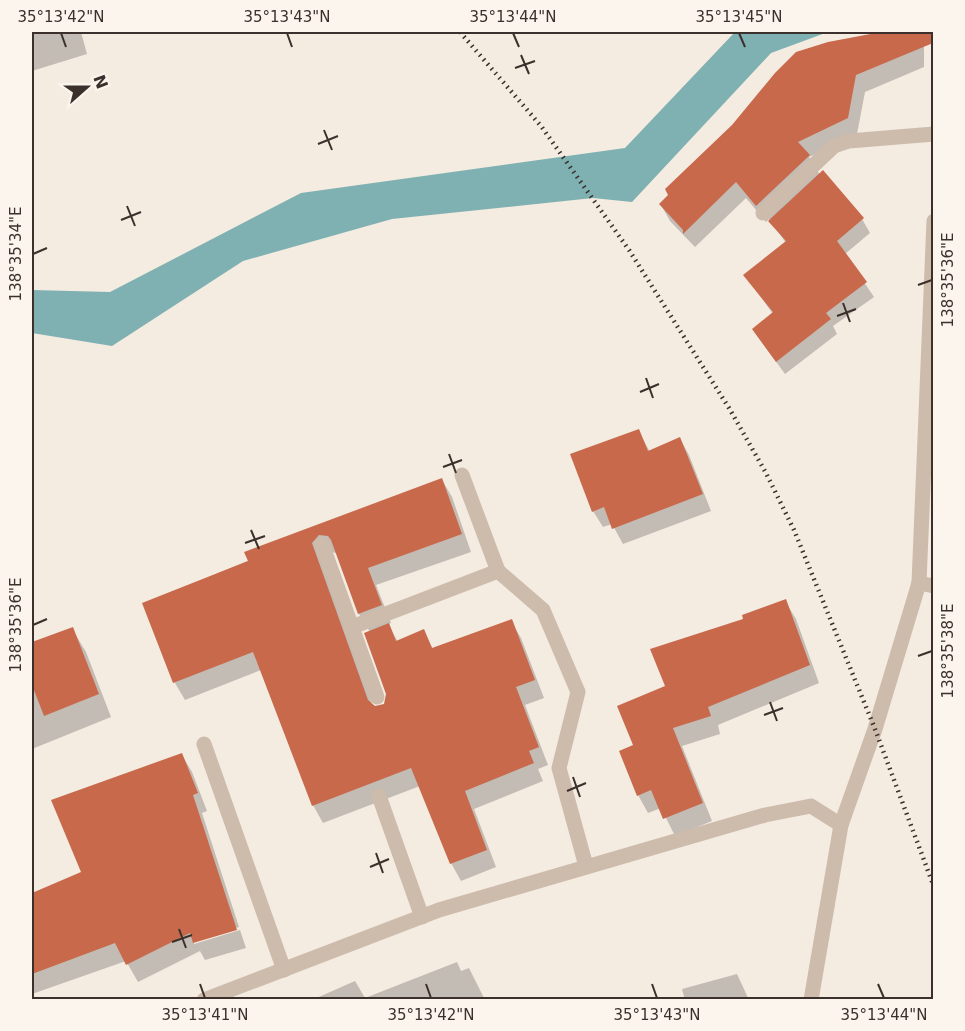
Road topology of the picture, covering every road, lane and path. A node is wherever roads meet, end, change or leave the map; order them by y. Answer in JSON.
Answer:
{"nodes":[{"id":1,"x":933,"y":134,"type":"edge"},
{"id":2,"x":763,"y":213,"type":"dead end"},
{"id":3,"x":933,"y":220,"type":"edge"},
{"id":4,"x":462,"y":475,"type":"dead end"},
{"id":5,"x":322,"y":544,"type":"dead end"},
{"id":6,"x":498,"y":571,"type":"junction"},
{"id":7,"x":926,"y":585,"type":"edge"},
{"id":8,"x":352,"y":627,"type":"junction"},
{"id":9,"x":377,"y":697,"type":"dead end"},
{"id":10,"x":204,"y":744,"type":"dead end"},
{"id":11,"x":379,"y":796,"type":"dead end"},
{"id":12,"x":841,"y":825,"type":"junction"},
{"id":13,"x":586,"y":866,"type":"junction"},
{"id":14,"x":422,"y":917,"type":"junction"},
{"id":15,"x":284,"y":970,"type":"junction"},
{"id":16,"x":204,"y":999,"type":"edge"},
{"id":17,"x":811,"y":999,"type":"edge"}],
"edges":[{"from":1,"to":2,"type":"street"},
{"from":3,"to":7,"type":"street"},
{"from":4,"to":6,"type":"street"},
{"from":5,"to":8,"type":"street"},
{"from":6,"to":8,"type":"street"},
{"from":6,"to":13,"type":"street"},
{"from":7,"to":12,"type":"street"},
{"from":8,"to":9,"type":"street"},
{"from":10,"to":15,"type":"street"},
{"from":11,"to":14,"type":"street"},
{"from":12,"to":13,"type":"street"},
{"from":12,"to":17,"type":"street"},
{"from":13,"to":14,"type":"street"},
{"from":14,"to":15,"type":"street"},
{"from":15,"to":16,"type":"street"}]}
